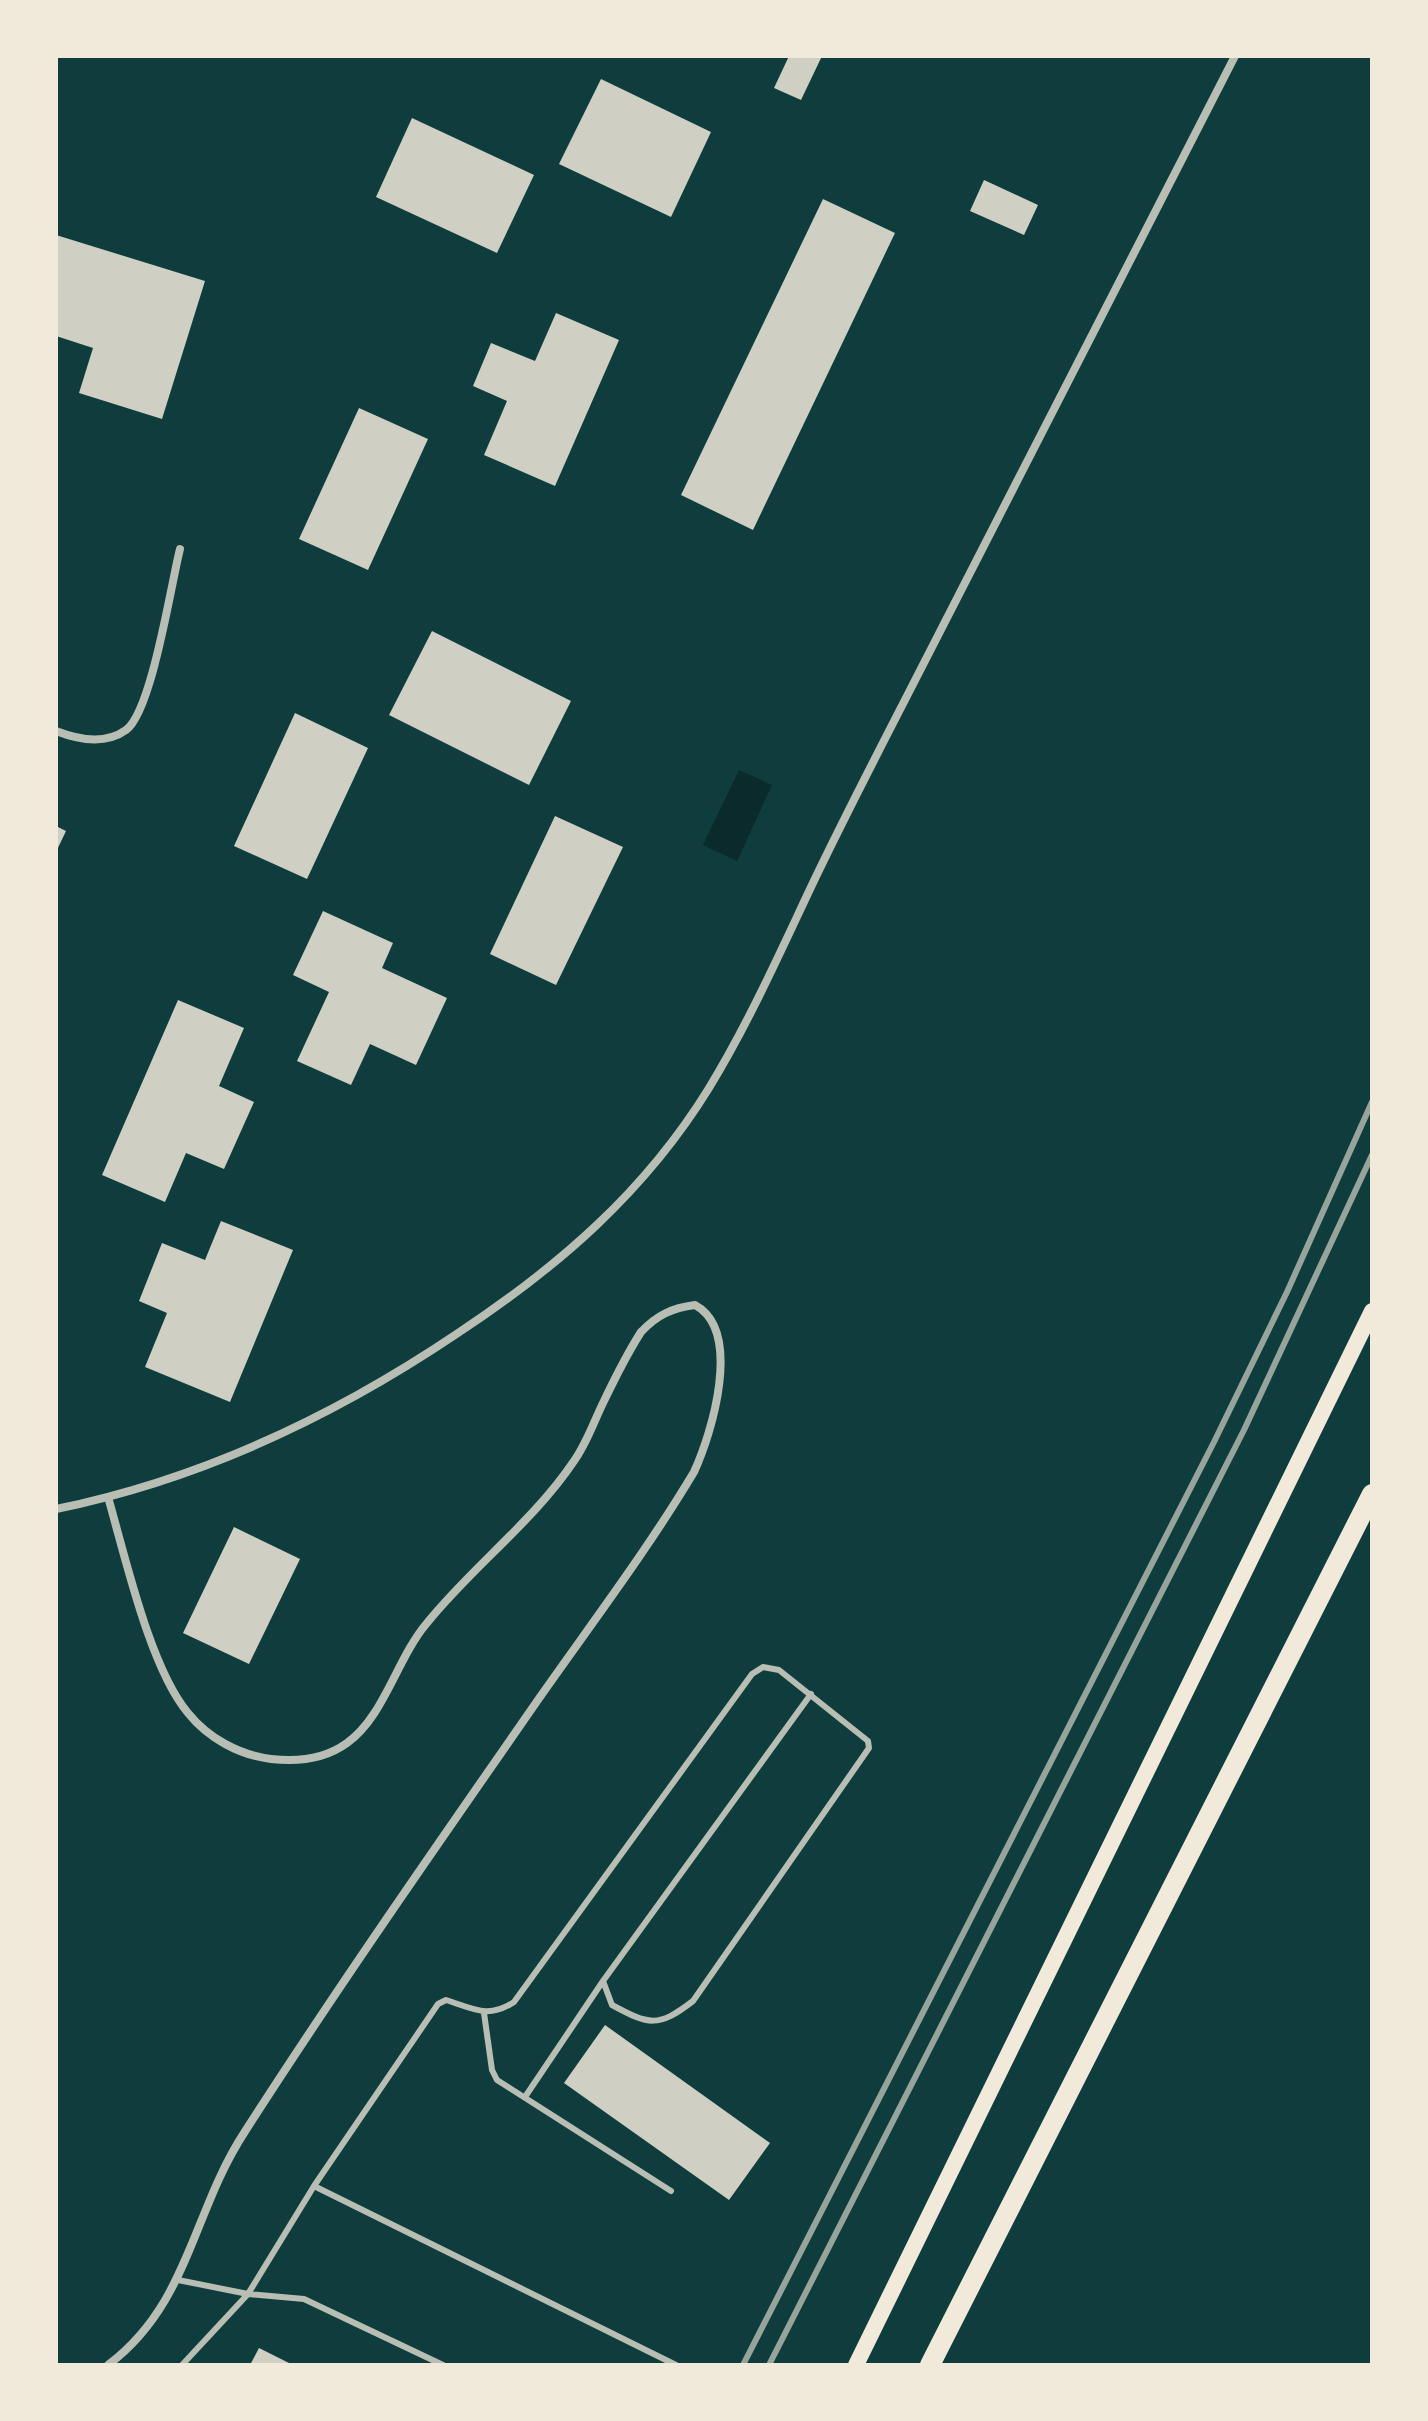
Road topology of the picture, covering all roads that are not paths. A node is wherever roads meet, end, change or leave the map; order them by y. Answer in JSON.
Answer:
{"nodes":[{"id":1,"x":1235,"y":56,"type":"edge"},
{"id":2,"x":180,"y":549,"type":"dead end"},
{"id":3,"x":56,"y":731,"type":"edge"},
{"id":4,"x":1372,"y":1311,"type":"edge"},
{"id":5,"x":1372,"y":1494,"type":"edge"},
{"id":6,"x":108,"y":1497,"type":"junction"},
{"id":7,"x":56,"y":1509,"type":"edge"},
{"id":8,"x":811,"y":1694,"type":"junction"},
{"id":9,"x":603,"y":1981,"type":"junction"},
{"id":10,"x":484,"y":2013,"type":"junction"},
{"id":11,"x":525,"y":2097,"type":"junction"},
{"id":12,"x":314,"y":2186,"type":"junction"},
{"id":13,"x":671,"y":2191,"type":"dead end"},
{"id":14,"x":178,"y":2280,"type":"junction"},
{"id":15,"x":248,"y":2294,"type":"junction"},
{"id":16,"x":108,"y":2365,"type":"edge"},
{"id":17,"x":182,"y":2365,"type":"edge"},
{"id":18,"x":443,"y":2365,"type":"edge"},
{"id":19,"x":676,"y":2365,"type":"edge"},
{"id":20,"x":856,"y":2365,"type":"edge"},
{"id":21,"x":930,"y":2365,"type":"edge"}],
"edges":[{"from":1,"to":6,"type":"street"},
{"from":2,"to":3,"type":"street"},
{"from":4,"to":20,"type":"main road"},
{"from":5,"to":21,"type":"main road"},
{"from":6,"to":7,"type":"street"},
{"from":6,"to":14,"type":"street"},
{"from":8,"to":9,"type":"lane"},
{"from":8,"to":9,"type":"lane"},
{"from":8,"to":10,"type":"lane"},
{"from":9,"to":11,"type":"lane"},
{"from":10,"to":11,"type":"lane"},
{"from":10,"to":12,"type":"lane"},
{"from":11,"to":13,"type":"lane"},
{"from":12,"to":15,"type":"lane"},
{"from":12,"to":19,"type":"lane"},
{"from":14,"to":15,"type":"lane"},
{"from":14,"to":16,"type":"street"},
{"from":15,"to":17,"type":"lane"},
{"from":15,"to":18,"type":"lane"}]}
